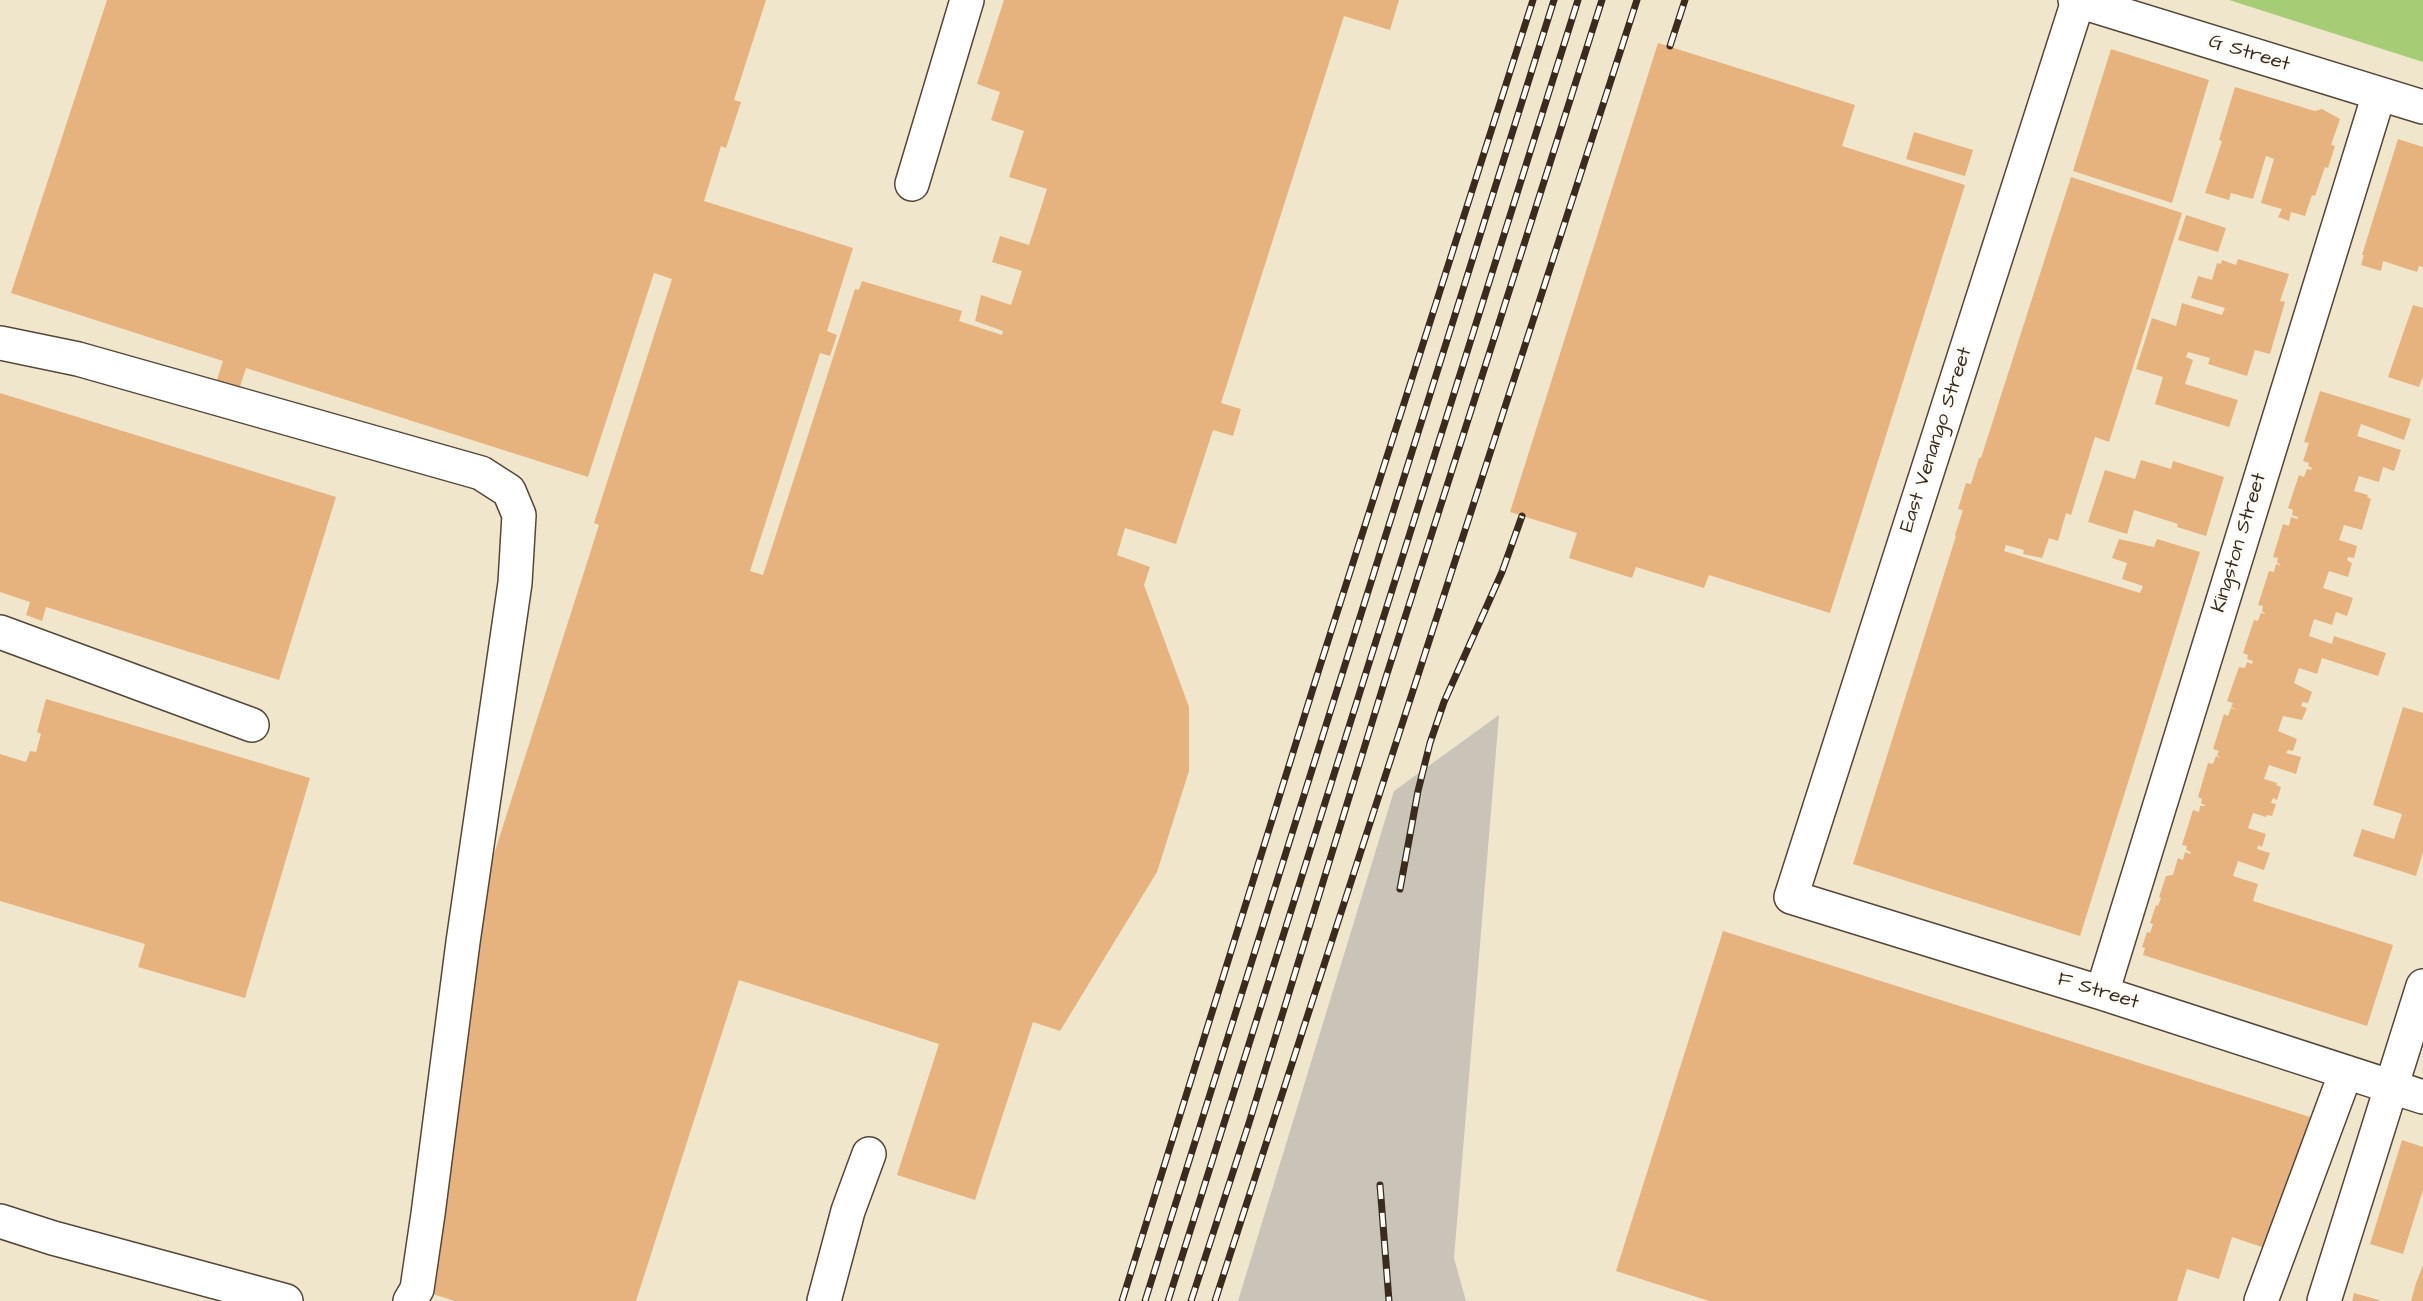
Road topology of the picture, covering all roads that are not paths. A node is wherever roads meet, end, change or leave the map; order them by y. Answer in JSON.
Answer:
{"nodes":[{"id":1,"x":967,"y":0,"type":"edge"},
{"id":2,"x":2076,"y":1,"type":"edge"},
{"id":3,"x":2379,"y":94,"type":"junction"},
{"id":4,"x":2423,"y":107,"type":"edge"},
{"id":5,"x":912,"y":184,"type":"dead end"},
{"id":6,"x":0,"y":343,"type":"edge"},
{"id":7,"x":0,"y":632,"type":"edge"},
{"id":8,"x":252,"y":725,"type":"dead end"},
{"id":9,"x":1797,"y":879,"type":"joint"},
{"id":10,"x":2423,"y":986,"type":"edge"},
{"id":11,"x":2102,"y":993,"type":"junction"},
{"id":12,"x":2346,"y":1072,"type":"junction"},
{"id":13,"x":2391,"y":1087,"type":"junction"},
{"id":14,"x":2423,"y":1097,"type":"edge"},
{"id":15,"x":869,"y":1154,"type":"dead end"},
{"id":16,"x":0,"y":1221,"type":"edge"},
{"id":17,"x":286,"y":1301,"type":"edge"},
{"id":18,"x":410,"y":1301,"type":"edge"},
{"id":19,"x":824,"y":1301,"type":"edge"},
{"id":20,"x":2261,"y":1301,"type":"edge"},
{"id":21,"x":2324,"y":1301,"type":"edge"}],
"edges":[{"from":1,"to":5,"type":"street"},
{"from":2,"to":3,"type":"street","name":"G Street"},
{"from":2,"to":9,"type":"street","name":"East Venango Street"},
{"from":3,"to":4,"type":"street","name":"G Street"},
{"from":3,"to":11,"type":"street","name":"Kingston Street"},
{"from":6,"to":18,"type":"street"},
{"from":7,"to":8,"type":"street"},
{"from":9,"to":11,"type":"street","name":"F Street"},
{"from":10,"to":13,"type":"street"},
{"from":11,"to":12,"type":"street","name":"F Street"},
{"from":12,"to":13,"type":"street","name":"F Street"},
{"from":12,"to":20,"type":"street"},
{"from":13,"to":14,"type":"street","name":"F Street"},
{"from":13,"to":21,"type":"street"},
{"from":15,"to":19,"type":"street"},
{"from":16,"to":17,"type":"street"}]}
